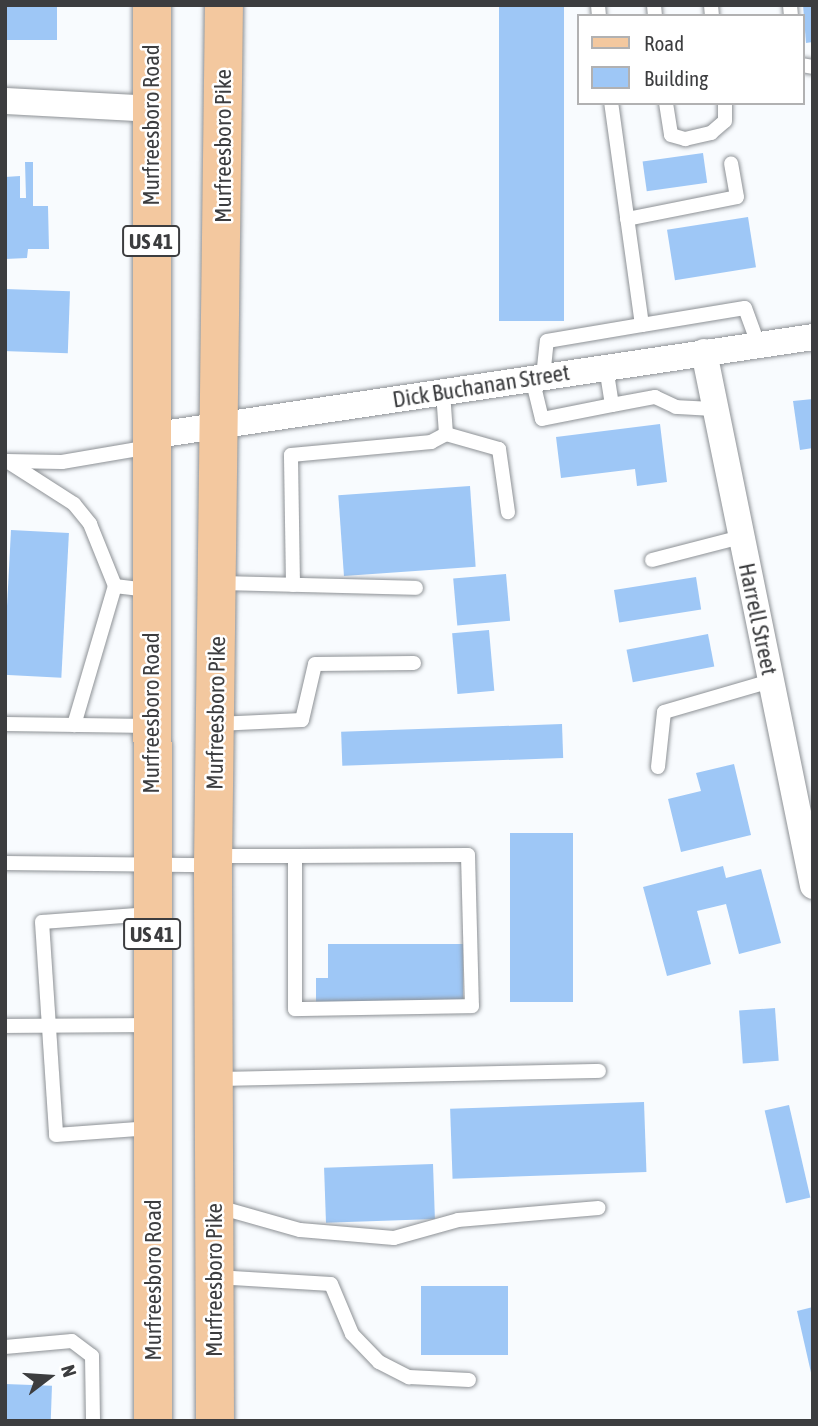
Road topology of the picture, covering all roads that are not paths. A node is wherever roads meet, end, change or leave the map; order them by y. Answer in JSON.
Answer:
{"nodes":[{"id":1,"x":152,"y":5,"type":"edge"},
{"id":2,"x":224,"y":5,"type":"edge"},
{"id":3,"x":5,"y":101,"type":"edge"},
{"id":4,"x":611,"y":105,"type":"edge"},
{"id":5,"x":666,"y":105,"type":"edge"},
{"id":6,"x":725,"y":105,"type":"edge"},
{"id":7,"x":151,"y":109,"type":"junction"},
{"id":8,"x":731,"y":164,"type":"dead end"},
{"id":9,"x":627,"y":219,"type":"junction"},
{"id":10,"x":642,"y":325,"type":"junction"},
{"id":11,"x":813,"y":337,"type":"edge"},
{"id":12,"x":758,"y":344,"type":"junction"},
{"id":13,"x":704,"y":352,"type":"junction"},
{"id":14,"x":606,"y":367,"type":"junction"},
{"id":15,"x":538,"y":377,"type":"junction"},
{"id":16,"x":443,"y":392,"type":"junction"},
{"id":17,"x":612,"y":405,"type":"junction"},
{"id":18,"x":715,"y":409,"type":"junction"},
{"id":19,"x":221,"y":426,"type":"junction"},
{"id":20,"x":446,"y":434,"type":"junction"},
{"id":21,"x":150,"y":442,"type":"junction"},
{"id":22,"x":6,"y":461,"type":"edge"},
{"id":23,"x":508,"y":512,"type":"dead end"},
{"id":24,"x":741,"y":537,"type":"junction"},
{"id":25,"x":652,"y":559,"type":"dead end"},
{"id":26,"x":218,"y":583,"type":"junction"},
{"id":27,"x":293,"y":585,"type":"junction"},
{"id":28,"x":133,"y":588,"type":"junction"},
{"id":29,"x":416,"y":588,"type":"dead end"},
{"id":30,"x":414,"y":663,"type":"dead end"},
{"id":31,"x":771,"y":681,"type":"junction"},
{"id":32,"x":5,"y":724,"type":"edge"},
{"id":33,"x":216,"y":724,"type":"junction"},
{"id":34,"x":74,"y":725,"type":"junction"},
{"id":35,"x":151,"y":726,"type":"junction"},
{"id":36,"x":659,"y":767,"type":"dead end"},
{"id":37,"x":295,"y":856,"type":"junction"},
{"id":38,"x":213,"y":860,"type":"junction"},
{"id":39,"x":5,"y":863,"type":"edge"},
{"id":40,"x":152,"y":868,"type":"junction"},
{"id":41,"x":813,"y":886,"type":"edge"},
{"id":42,"x":152,"y":914,"type":"junction"},
{"id":43,"x":152,"y":1025,"type":"junction"},
{"id":44,"x":5,"y":1026,"type":"edge"},
{"id":45,"x":48,"y":1026,"type":"junction"},
{"id":46,"x":599,"y":1071,"type":"dead end"},
{"id":47,"x":214,"y":1079,"type":"junction"},
{"id":48,"x":152,"y":1128,"type":"junction"},
{"id":49,"x":214,"y":1206,"type":"junction"},
{"id":50,"x":598,"y":1208,"type":"dead end"},
{"id":51,"x":214,"y":1277,"type":"junction"},
{"id":52,"x":5,"y":1346,"type":"edge"},
{"id":53,"x":469,"y":1380,"type":"dead end"},
{"id":54,"x":93,"y":1421,"type":"edge"},
{"id":55,"x":153,"y":1421,"type":"edge"},
{"id":56,"x":215,"y":1421,"type":"edge"}],
"edges":[{"from":1,"to":7,"type":"main road","name":"Murfreesboro Road","number":"US 41"},
{"from":2,"to":19,"type":"main road","name":"Murfreesboro Pike"},
{"from":3,"to":7,"type":"street"},
{"from":4,"to":9,"type":"lane"},
{"from":5,"to":6,"type":"lane"},
{"from":7,"to":21,"type":"main road","name":"Murfreesboro Road","number":"US 41"},
{"from":8,"to":9,"type":"lane"},
{"from":9,"to":10,"type":"lane"},
{"from":10,"to":12,"type":"lane"},
{"from":10,"to":15,"type":"lane"},
{"from":11,"to":12,"type":"street","name":"Dick Buchanan Street"},
{"from":12,"to":13,"type":"street","name":"Dick Buchanan Street"},
{"from":13,"to":14,"type":"street","name":"Dick Buchanan Street"},
{"from":13,"to":18,"type":"street","name":"Harrell Street"},
{"from":14,"to":15,"type":"street","name":"Dick Buchanan Street"},
{"from":14,"to":17,"type":"lane"},
{"from":15,"to":16,"type":"street","name":"Dick Buchanan Street"},
{"from":15,"to":17,"type":"lane"},
{"from":16,"to":19,"type":"street","name":"Dick Buchanan Street"},
{"from":16,"to":20,"type":"lane"},
{"from":17,"to":18,"type":"lane"},
{"from":18,"to":24,"type":"street","name":"Harrell Street"},
{"from":19,"to":21,"type":"street","name":"Dick Buchanan Street"},
{"from":19,"to":26,"type":"main road","name":"Murfreesboro Pike"},
{"from":20,"to":23,"type":"lane"},
{"from":20,"to":27,"type":"lane"},
{"from":21,"to":22,"type":"lane"},
{"from":21,"to":28,"type":"main road","name":"Murfreesboro Road","number":"US 41"},
{"from":22,"to":28,"type":"lane"},
{"from":24,"to":25,"type":"lane"},
{"from":24,"to":31,"type":"street","name":"Harrell Street"},
{"from":26,"to":27,"type":"lane"},
{"from":26,"to":33,"type":"main road","name":"Murfreesboro Pike"},
{"from":27,"to":29,"type":"lane"},
{"from":28,"to":34,"type":"lane"},
{"from":28,"to":35,"type":"main road","name":"Murfreesboro Road","number":"US 41"},
{"from":30,"to":33,"type":"lane"},
{"from":31,"to":36,"type":"lane"},
{"from":31,"to":41,"type":"street","name":"Harrell Street"},
{"from":32,"to":34,"type":"lane"},
{"from":33,"to":38,"type":"main road","name":"Murfreesboro Pike"},
{"from":34,"to":35,"type":"lane"},
{"from":35,"to":40,"type":"main road","name":"Murfreesboro Road","number":"US 41"},
{"from":37,"to":37,"type":"lane"},
{"from":37,"to":38,"type":"lane"},
{"from":38,"to":40,"type":"lane"},
{"from":38,"to":47,"type":"main road","name":"Murfreesboro Pike"},
{"from":39,"to":40,"type":"lane"},
{"from":40,"to":42,"type":"main road","name":"Murfreesboro Road","number":"US 41"},
{"from":42,"to":43,"type":"main road","name":"Murfreesboro Road","number":"US 41"},
{"from":42,"to":45,"type":"lane"},
{"from":43,"to":45,"type":"lane"},
{"from":43,"to":48,"type":"main road","name":"Murfreesboro Road","number":"US 41"},
{"from":44,"to":45,"type":"lane"},
{"from":45,"to":48,"type":"lane"},
{"from":46,"to":47,"type":"lane"},
{"from":47,"to":49,"type":"main road","name":"Murfreesboro Pike"},
{"from":48,"to":55,"type":"main road","name":"Murfreesboro Road","number":"US 41"},
{"from":49,"to":50,"type":"lane"},
{"from":49,"to":51,"type":"main road","name":"Murfreesboro Pike"},
{"from":51,"to":53,"type":"lane"},
{"from":51,"to":56,"type":"main road","name":"Murfreesboro Pike"},
{"from":52,"to":54,"type":"lane"}]}
